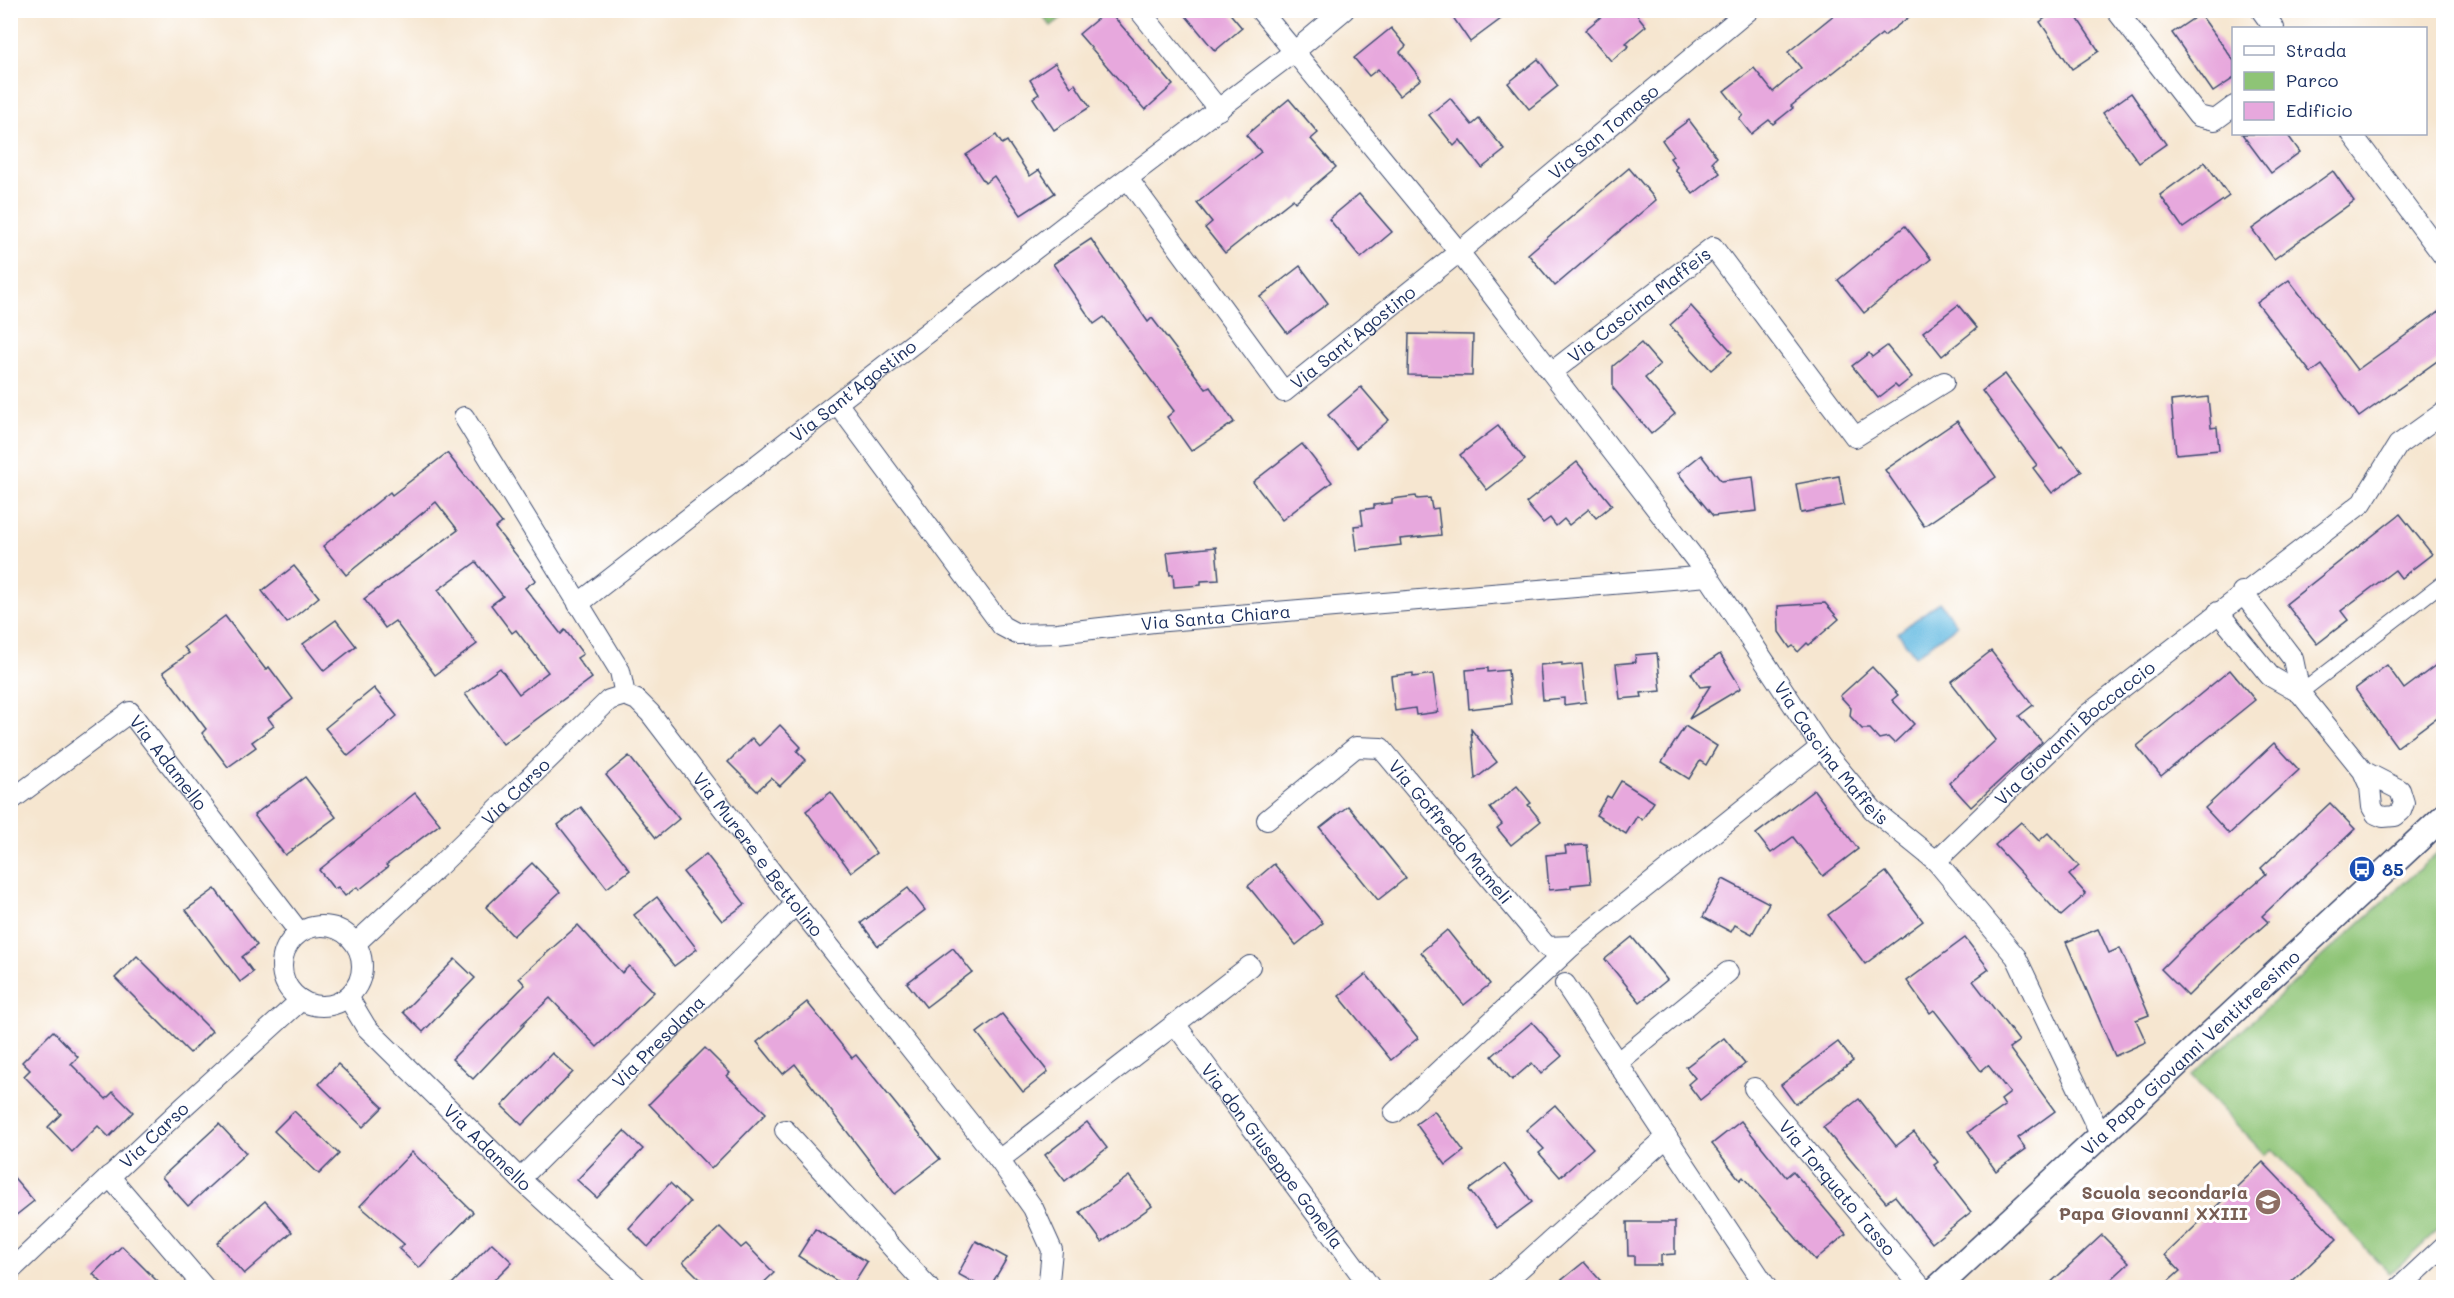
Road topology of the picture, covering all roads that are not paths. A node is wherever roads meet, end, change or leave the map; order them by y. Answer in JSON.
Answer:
{"nodes":[{"id":1,"x":1139,"y":10,"type":"edge"},
{"id":2,"x":1260,"y":10,"type":"edge"},
{"id":3,"x":1344,"y":10,"type":"edge"},
{"id":4,"x":1749,"y":10,"type":"edge"},
{"id":5,"x":2116,"y":10,"type":"edge"},
{"id":6,"x":2261,"y":10,"type":"edge"},
{"id":7,"x":2273,"y":27,"type":"edge"},
{"id":8,"x":1295,"y":51,"type":"junction"},
{"id":9,"x":2232,"y":107,"type":"edge"},
{"id":10,"x":1219,"y":110,"type":"junction"},
{"id":11,"x":2353,"y":135,"type":"edge"},
{"id":12,"x":1128,"y":180,"type":"junction"},
{"id":13,"x":1459,"y":252,"type":"junction"},
{"id":14,"x":2444,"y":257,"type":"edge"},
{"id":15,"x":1552,"y":372,"type":"junction"},
{"id":16,"x":1944,"y":382,"type":"dead end"},
{"id":17,"x":837,"y":403,"type":"junction"},
{"id":18,"x":2444,"y":412,"type":"edge"},
{"id":19,"x":464,"y":417,"type":"dead end"},
{"id":20,"x":1708,"y":576,"type":"junction"},
{"id":21,"x":2444,"y":582,"type":"edge"},
{"id":22,"x":2242,"y":592,"type":"junction"},
{"id":23,"x":578,"y":604,"type":"junction"},
{"id":24,"x":2218,"y":612,"type":"junction"},
{"id":25,"x":2300,"y":693,"type":"junction"},
{"id":26,"x":625,"y":695,"type":"junction"},
{"id":27,"x":1821,"y":747,"type":"junction"},
{"id":28,"x":2363,"y":771,"type":"dead end"},
{"id":29,"x":10,"y":801,"type":"edge"},
{"id":30,"x":2444,"y":816,"type":"edge"},
{"id":31,"x":1267,"y":820,"type":"dead end"},
{"id":32,"x":1936,"y":861,"type":"junction"},
{"id":33,"x":796,"y":904,"type":"junction"},
{"id":34,"x":298,"y":932,"type":"junction"},
{"id":35,"x":356,"y":943,"type":"junction"},
{"id":36,"x":1572,"y":946,"type":"junction"},
{"id":37,"x":1250,"y":966,"type":"dead end"},
{"id":38,"x":1728,"y":972,"type":"dead end"},
{"id":39,"x":1565,"y":984,"type":"dead end"},
{"id":40,"x":348,"y":997,"type":"junction"},
{"id":41,"x":301,"y":1000,"type":"junction"},
{"id":42,"x":1175,"y":1024,"type":"junction"},
{"id":43,"x":1617,"y":1063,"type":"junction"},
{"id":44,"x":1754,"y":1088,"type":"dead end"},
{"id":45,"x":1394,"y":1113,"type":"dead end"},
{"id":46,"x":785,"y":1130,"type":"dead end"},
{"id":47,"x":2100,"y":1134,"type":"junction"},
{"id":48,"x":1667,"y":1137,"type":"junction"},
{"id":49,"x":999,"y":1160,"type":"junction"},
{"id":50,"x":109,"y":1176,"type":"junction"},
{"id":51,"x":520,"y":1179,"type":"junction"},
{"id":52,"x":2444,"y":1246,"type":"edge"},
{"id":53,"x":10,"y":1271,"type":"edge"},
{"id":54,"x":205,"y":1287,"type":"edge"},
{"id":55,"x":639,"y":1287,"type":"edge"},
{"id":56,"x":929,"y":1287,"type":"edge"},
{"id":57,"x":1045,"y":1287,"type":"edge"},
{"id":58,"x":1371,"y":1287,"type":"edge"},
{"id":59,"x":1498,"y":1287,"type":"edge"},
{"id":60,"x":1767,"y":1287,"type":"edge"},
{"id":61,"x":1922,"y":1287,"type":"edge"},
{"id":62,"x":1938,"y":1287,"type":"edge"},
{"id":63,"x":2399,"y":1287,"type":"edge"}],
"edges":[{"from":1,"to":10,"type":"street"},
{"from":2,"to":8,"type":"street","name":"Via Cascina Maffeis"},
{"from":3,"to":8,"type":"street"},
{"from":4,"to":13,"type":"street","name":"Via San Tomaso"},
{"from":5,"to":9,"type":"street"},
{"from":6,"to":7,"type":"street"},
{"from":8,"to":10,"type":"street","name":"Via Sant'Agostino"},
{"from":8,"to":13,"type":"street","name":"Via Cascina Maffeis"},
{"from":10,"to":12,"type":"street","name":"Via Sant'Agostino"},
{"from":11,"to":14,"type":"street"},
{"from":12,"to":13,"type":"street","name":"Via Sant'Agostino"},
{"from":12,"to":17,"type":"street","name":"Via Sant'Agostino"},
{"from":13,"to":15,"type":"street","name":"Via Cascina Maffeis"},
{"from":15,"to":16,"type":"street","name":"Via Cascina Maffeis"},
{"from":15,"to":20,"type":"street","name":"Via Cascina Maffeis"},
{"from":17,"to":20,"type":"street","name":"Via Santa Chiara"},
{"from":17,"to":23,"type":"street","name":"Via Sant'Agostino"},
{"from":18,"to":22,"type":"street","name":"Via Giovanni Boccaccio"},
{"from":19,"to":23,"type":"street"},
{"from":20,"to":27,"type":"street","name":"Via Cascina Maffeis"},
{"from":21,"to":25,"type":"street"},
{"from":22,"to":24,"type":"street","name":"Via Giovanni Boccaccio"},
{"from":22,"to":25,"type":"street"},
{"from":23,"to":26,"type":"street"},
{"from":24,"to":25,"type":"street"},
{"from":24,"to":32,"type":"street","name":"Via Giovanni Boccaccio"},
{"from":25,"to":28,"type":"street"},
{"from":26,"to":33,"type":"street","name":"Via Murere e Bettolino"},
{"from":26,"to":35,"type":"street","name":"Via Carso"},
{"from":27,"to":32,"type":"street","name":"Via Cascina Maffeis"},
{"from":27,"to":36,"type":"street"},
{"from":29,"to":34,"type":"street","name":"Via Adamello"},
{"from":30,"to":47,"type":"street","name":"Via Papa Giovanni Ventitreesimo"},
{"from":31,"to":36,"type":"street","name":"Via Goffredo Mameli"},
{"from":32,"to":47,"type":"street","name":"Via Cascina Maffeis"},
{"from":33,"to":49,"type":"street","name":"Via Murere e Bettolino"},
{"from":33,"to":51,"type":"street","name":"Via Presolana"},
{"from":34,"to":35,"type":"street"},
{"from":34,"to":41,"type":"street"},
{"from":35,"to":40,"type":"street"},
{"from":36,"to":45,"type":"street"},
{"from":37,"to":42,"type":"street"},
{"from":38,"to":43,"type":"street"},
{"from":39,"to":43,"type":"street"},
{"from":40,"to":41,"type":"street"},
{"from":40,"to":51,"type":"street","name":"Via Adamello"},
{"from":41,"to":50,"type":"street","name":"Via Carso"},
{"from":42,"to":49,"type":"street"},
{"from":42,"to":58,"type":"street","name":"Via don Giuseppe Gonella"},
{"from":43,"to":48,"type":"street"},
{"from":44,"to":61,"type":"street","name":"Via Torquato Tasso"},
{"from":46,"to":56,"type":"street"},
{"from":47,"to":62,"type":"street","name":"Via Papa Giovanni Ventitreesimo"},
{"from":48,"to":59,"type":"street"},
{"from":48,"to":60,"type":"street"},
{"from":49,"to":57,"type":"street","name":"Via Murere e Bettolino"},
{"from":50,"to":53,"type":"street","name":"Via Carso"},
{"from":50,"to":54,"type":"street"},
{"from":51,"to":55,"type":"street","name":"Via Adamello"},
{"from":52,"to":63,"type":"street"}]}
